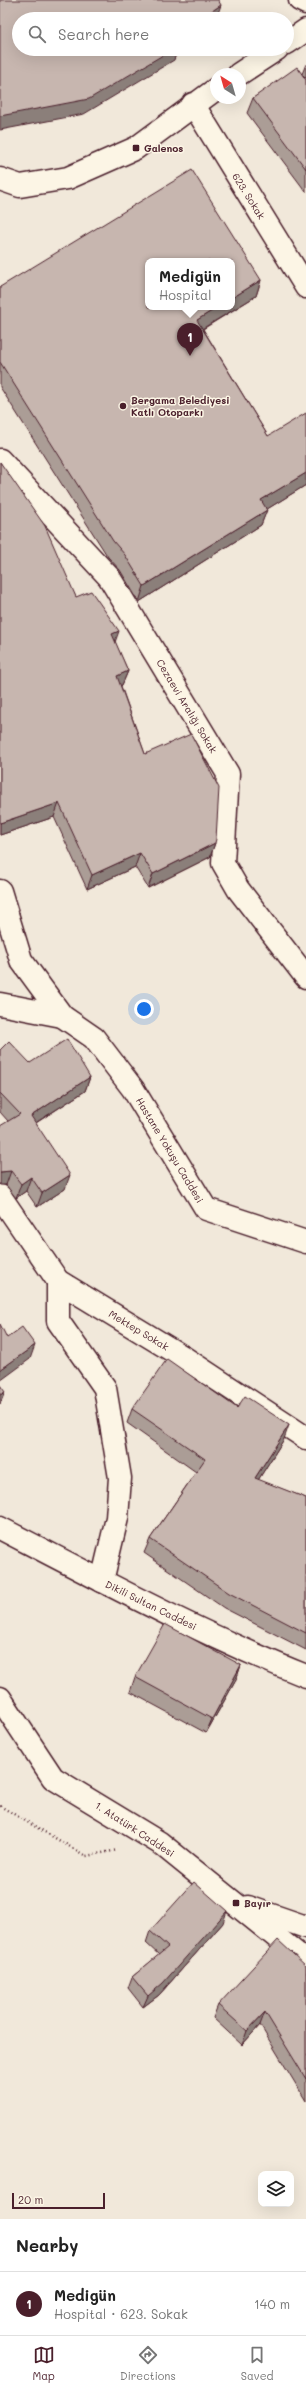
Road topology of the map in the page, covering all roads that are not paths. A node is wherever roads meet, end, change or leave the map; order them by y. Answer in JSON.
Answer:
{"nodes":[{"id":1,"x":300,"y":0,"type":"edge"},
{"id":2,"x":306,"y":3,"type":"edge"},
{"id":3,"x":306,"y":30,"type":"edge"},
{"id":4,"x":294,"y":38,"type":"edge"},
{"id":5,"x":266,"y":56,"type":"edge"},
{"id":6,"x":246,"y":69,"type":"edge"},
{"id":7,"x":210,"y":93,"type":"edge"},
{"id":8,"x":193,"y":104,"type":"junction"},
{"id":9,"x":0,"y":179,"type":"edge"},
{"id":10,"x":306,"y":287,"type":"edge"},
{"id":11,"x":0,"y":460,"type":"edge"},
{"id":12,"x":0,"y":891,"type":"edge"},
{"id":13,"x":306,"y":977,"type":"edge"},
{"id":14,"x":0,"y":1004,"type":"edge"},
{"id":15,"x":62,"y":1016,"type":"junction"},
{"id":16,"x":0,"y":1196,"type":"edge"},
{"id":17,"x":306,"y":1242,"type":"edge"},
{"id":18,"x":58,"y":1281,"type":"junction"},
{"id":19,"x":306,"y":1438,"type":"edge"},
{"id":20,"x":0,"y":1528,"type":"edge"},
{"id":21,"x":102,"y":1581,"type":"junction"},
{"id":22,"x":306,"y":1676,"type":"edge"},
{"id":23,"x":0,"y":1698,"type":"edge"},
{"id":24,"x":236,"y":1903,"type":"junction"},
{"id":25,"x":306,"y":1927,"type":"edge"},
{"id":26,"x":306,"y":1961,"type":"edge"}],
"edges":[{"from":1,"to":2,"type":"street"},
{"from":3,"to":4,"type":"street"},
{"from":5,"to":6,"type":"street"},
{"from":7,"to":8,"type":"street"},
{"from":8,"to":9,"type":"street"},
{"from":8,"to":10,"type":"street","name":"623. Sokak"},
{"from":11,"to":13,"type":"street","name":"Cezaevi Aralığı Sokak"},
{"from":12,"to":15,"type":"street"},
{"from":14,"to":15,"type":"street"},
{"from":15,"to":17,"type":"street","name":"Hastane Yokuşu Caddesi"},
{"from":16,"to":18,"type":"street","name":"Mektep Sokak"},
{"from":18,"to":19,"type":"street","name":"Mektep Sokak"},
{"from":18,"to":21,"type":"street"},
{"from":20,"to":21,"type":"street","name":"Dikili Sultan Caddesi"},
{"from":21,"to":22,"type":"street","name":"Dikili Sultan Caddesi"},
{"from":23,"to":24,"type":"street","name":"1. Atatürk Caddesi"},
{"from":24,"to":25,"type":"street"},
{"from":24,"to":26,"type":"street","name":"1. Atatürk Caddesi"}]}
